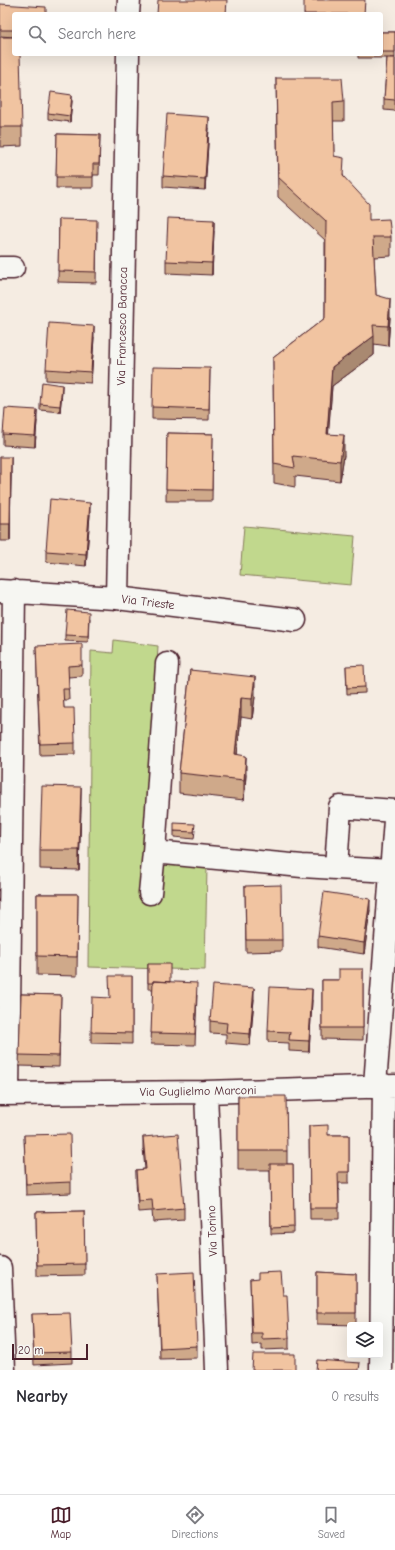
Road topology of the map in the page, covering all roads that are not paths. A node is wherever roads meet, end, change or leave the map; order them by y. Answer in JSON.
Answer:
{"nodes":[{"id":1,"x":129,"y":0,"type":"edge"},
{"id":2,"x":128,"y":12,"type":"edge"},
{"id":3,"x":128,"y":56,"type":"edge"},
{"id":4,"x":7,"y":591,"type":"edge"},
{"id":5,"x":117,"y":598,"type":"junction"},
{"id":6,"x":295,"y":620,"type":"dead end"},
{"id":7,"x":167,"y":664,"type":"dead end"},
{"id":8,"x":395,"y":811,"type":"edge"},
{"id":9,"x":395,"y":820,"type":"edge"},
{"id":10,"x":154,"y":852,"type":"junction"},
{"id":11,"x":336,"y":868,"type":"junction"},
{"id":12,"x":391,"y":871,"type":"junction"},
{"id":13,"x":150,"y":893,"type":"dead end"},
{"id":14,"x":385,"y":1086,"type":"edge"},
{"id":15,"x":206,"y":1092,"type":"junction"},
{"id":16,"x":4,"y":1094,"type":"edge"},
{"id":17,"x":0,"y":1268,"type":"edge"},
{"id":18,"x":4,"y":1370,"type":"edge"},
{"id":19,"x":217,"y":1370,"type":"edge"},
{"id":20,"x":381,"y":1370,"type":"edge"}],
"edges":[{"from":1,"to":2,"type":"street"},
{"from":3,"to":5,"type":"street","name":"Via Francesco Baracca"},
{"from":4,"to":5,"type":"street","name":"Via Trieste"},
{"from":4,"to":16,"type":"street"},
{"from":5,"to":6,"type":"street","name":"Via Trieste"},
{"from":7,"to":10,"type":"street"},
{"from":8,"to":11,"type":"street"},
{"from":9,"to":12,"type":"street"},
{"from":10,"to":11,"type":"street"},
{"from":10,"to":13,"type":"street"},
{"from":11,"to":12,"type":"street"},
{"from":12,"to":14,"type":"street"},
{"from":14,"to":15,"type":"street","name":"Via Guglielmo Marconi"},
{"from":14,"to":20,"type":"street"},
{"from":15,"to":16,"type":"street","name":"Via Guglielmo Marconi"},
{"from":15,"to":19,"type":"street","name":"Via Torino"},
{"from":17,"to":18,"type":"street"}]}
